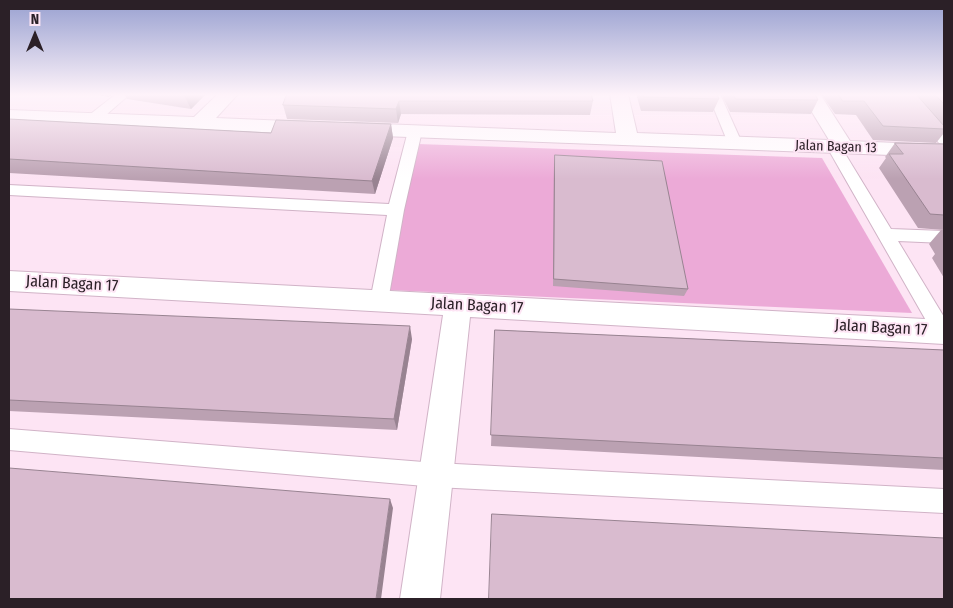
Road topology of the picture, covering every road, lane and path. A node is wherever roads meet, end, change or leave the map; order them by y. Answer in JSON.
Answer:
{"nodes":[{"id":1,"x":183,"y":122,"type":"edge"},
{"id":2,"x":625,"y":122,"type":"edge"},
{"id":3,"x":726,"y":122,"type":"edge"},
{"id":4,"x":825,"y":122,"type":"edge"},
{"id":5,"x":929,"y":122,"type":"edge"},
{"id":6,"x":200,"y":123,"type":"joint"},
{"id":7,"x":416,"y":132,"type":"junction"},
{"id":8,"x":628,"y":140,"type":"junction"},
{"id":9,"x":944,"y":140,"type":"edge"},
{"id":10,"x":735,"y":144,"type":"junction"},
{"id":11,"x":839,"y":148,"type":"junction"},
{"id":12,"x":944,"y":152,"type":"edge"},
{"id":13,"x":9,"y":190,"type":"edge"},
{"id":14,"x":396,"y":210,"type":"junction"},
{"id":15,"x":885,"y":235,"type":"junction"},
{"id":16,"x":944,"y":237,"type":"edge"},
{"id":17,"x":9,"y":281,"type":"edge"},
{"id":18,"x":379,"y":301,"type":"junction"},
{"id":19,"x":458,"y":305,"type":"junction"},
{"id":20,"x":944,"y":332,"type":"edge"},
{"id":21,"x":9,"y":439,"type":"edge"},
{"id":22,"x":436,"y":475,"type":"junction"},
{"id":23,"x":944,"y":501,"type":"edge"},
{"id":24,"x":420,"y":599,"type":"edge"}],
"edges":[{"from":1,"to":6,"type":"street","name":"Jalan Bagan 13"},
{"from":2,"to":8,"type":"street"},
{"from":3,"to":10,"type":"lane"},
{"from":4,"to":11,"type":"street"},
{"from":5,"to":9,"type":"lane"},
{"from":6,"to":7,"type":"street","name":"Jalan Bagan 13"},
{"from":7,"to":8,"type":"street","name":"Jalan Bagan 13"},
{"from":7,"to":14,"type":"lane"},
{"from":8,"to":10,"type":"street","name":"Jalan Bagan 13"},
{"from":10,"to":11,"type":"street","name":"Jalan Bagan 13"},
{"from":11,"to":12,"type":"street","name":"Jalan Bagan 13"},
{"from":11,"to":15,"type":"lane"},
{"from":13,"to":14,"type":"lane"},
{"from":14,"to":18,"type":"lane"},
{"from":15,"to":16,"type":"lane"},
{"from":15,"to":20,"type":"lane"},
{"from":17,"to":18,"type":"street","name":"Jalan Bagan 17"},
{"from":18,"to":19,"type":"street","name":"Jalan Bagan 17"},
{"from":19,"to":20,"type":"street","name":"Jalan Bagan 17"},
{"from":19,"to":22,"type":"street"},
{"from":21,"to":22,"type":"lane"},
{"from":22,"to":23,"type":"lane"},
{"from":22,"to":24,"type":"street"}]}
